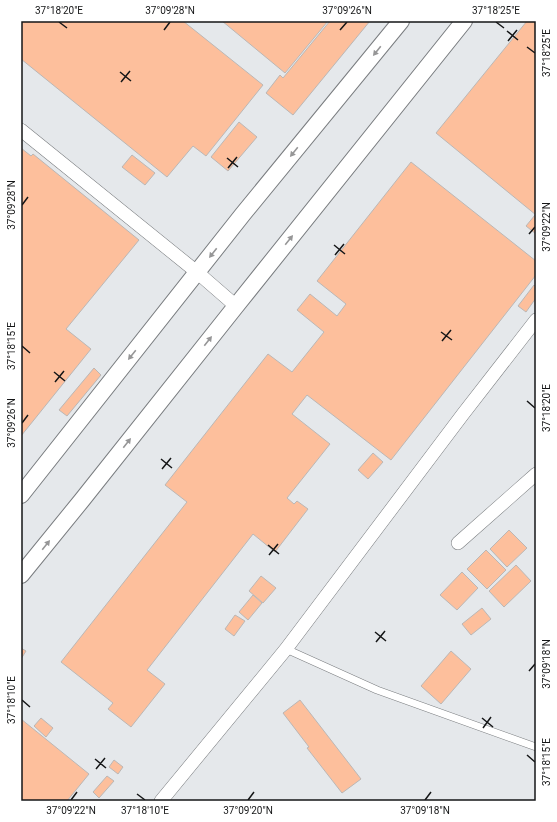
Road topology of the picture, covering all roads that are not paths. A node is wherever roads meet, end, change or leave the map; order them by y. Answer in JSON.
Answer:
{"nodes":[{"id":1,"x":401,"y":21,"type":"edge"},
{"id":2,"x":464,"y":21,"type":"edge"},
{"id":3,"x":21,"y":130,"type":"edge"},
{"id":4,"x":198,"y":273,"type":"junction"},
{"id":5,"x":236,"y":306,"type":"junction"},
{"id":6,"x":536,"y":320,"type":"edge"},
{"id":7,"x":536,"y":474,"type":"edge"},
{"id":8,"x":21,"y":495,"type":"edge"},
{"id":9,"x":458,"y":543,"type":"dead end"},
{"id":10,"x":21,"y":575,"type":"edge"},
{"id":11,"x":286,"y":649,"type":"junction"},
{"id":12,"x":536,"y":747,"type":"edge"},
{"id":13,"x":161,"y":801,"type":"edge"}],
"edges":[{"from":1,"to":4,"type":"street","one_way":true},
{"from":5,"to":2,"type":"street","one_way":true},
{"from":3,"to":4,"type":"street"},
{"from":4,"to":5,"type":"street"},
{"from":4,"to":8,"type":"street","one_way":true},
{"from":10,"to":5,"type":"street","one_way":true},
{"from":6,"to":11,"type":"street"},
{"from":7,"to":9,"type":"street"},
{"from":11,"to":12,"type":"lane"},
{"from":11,"to":13,"type":"street"}]}
